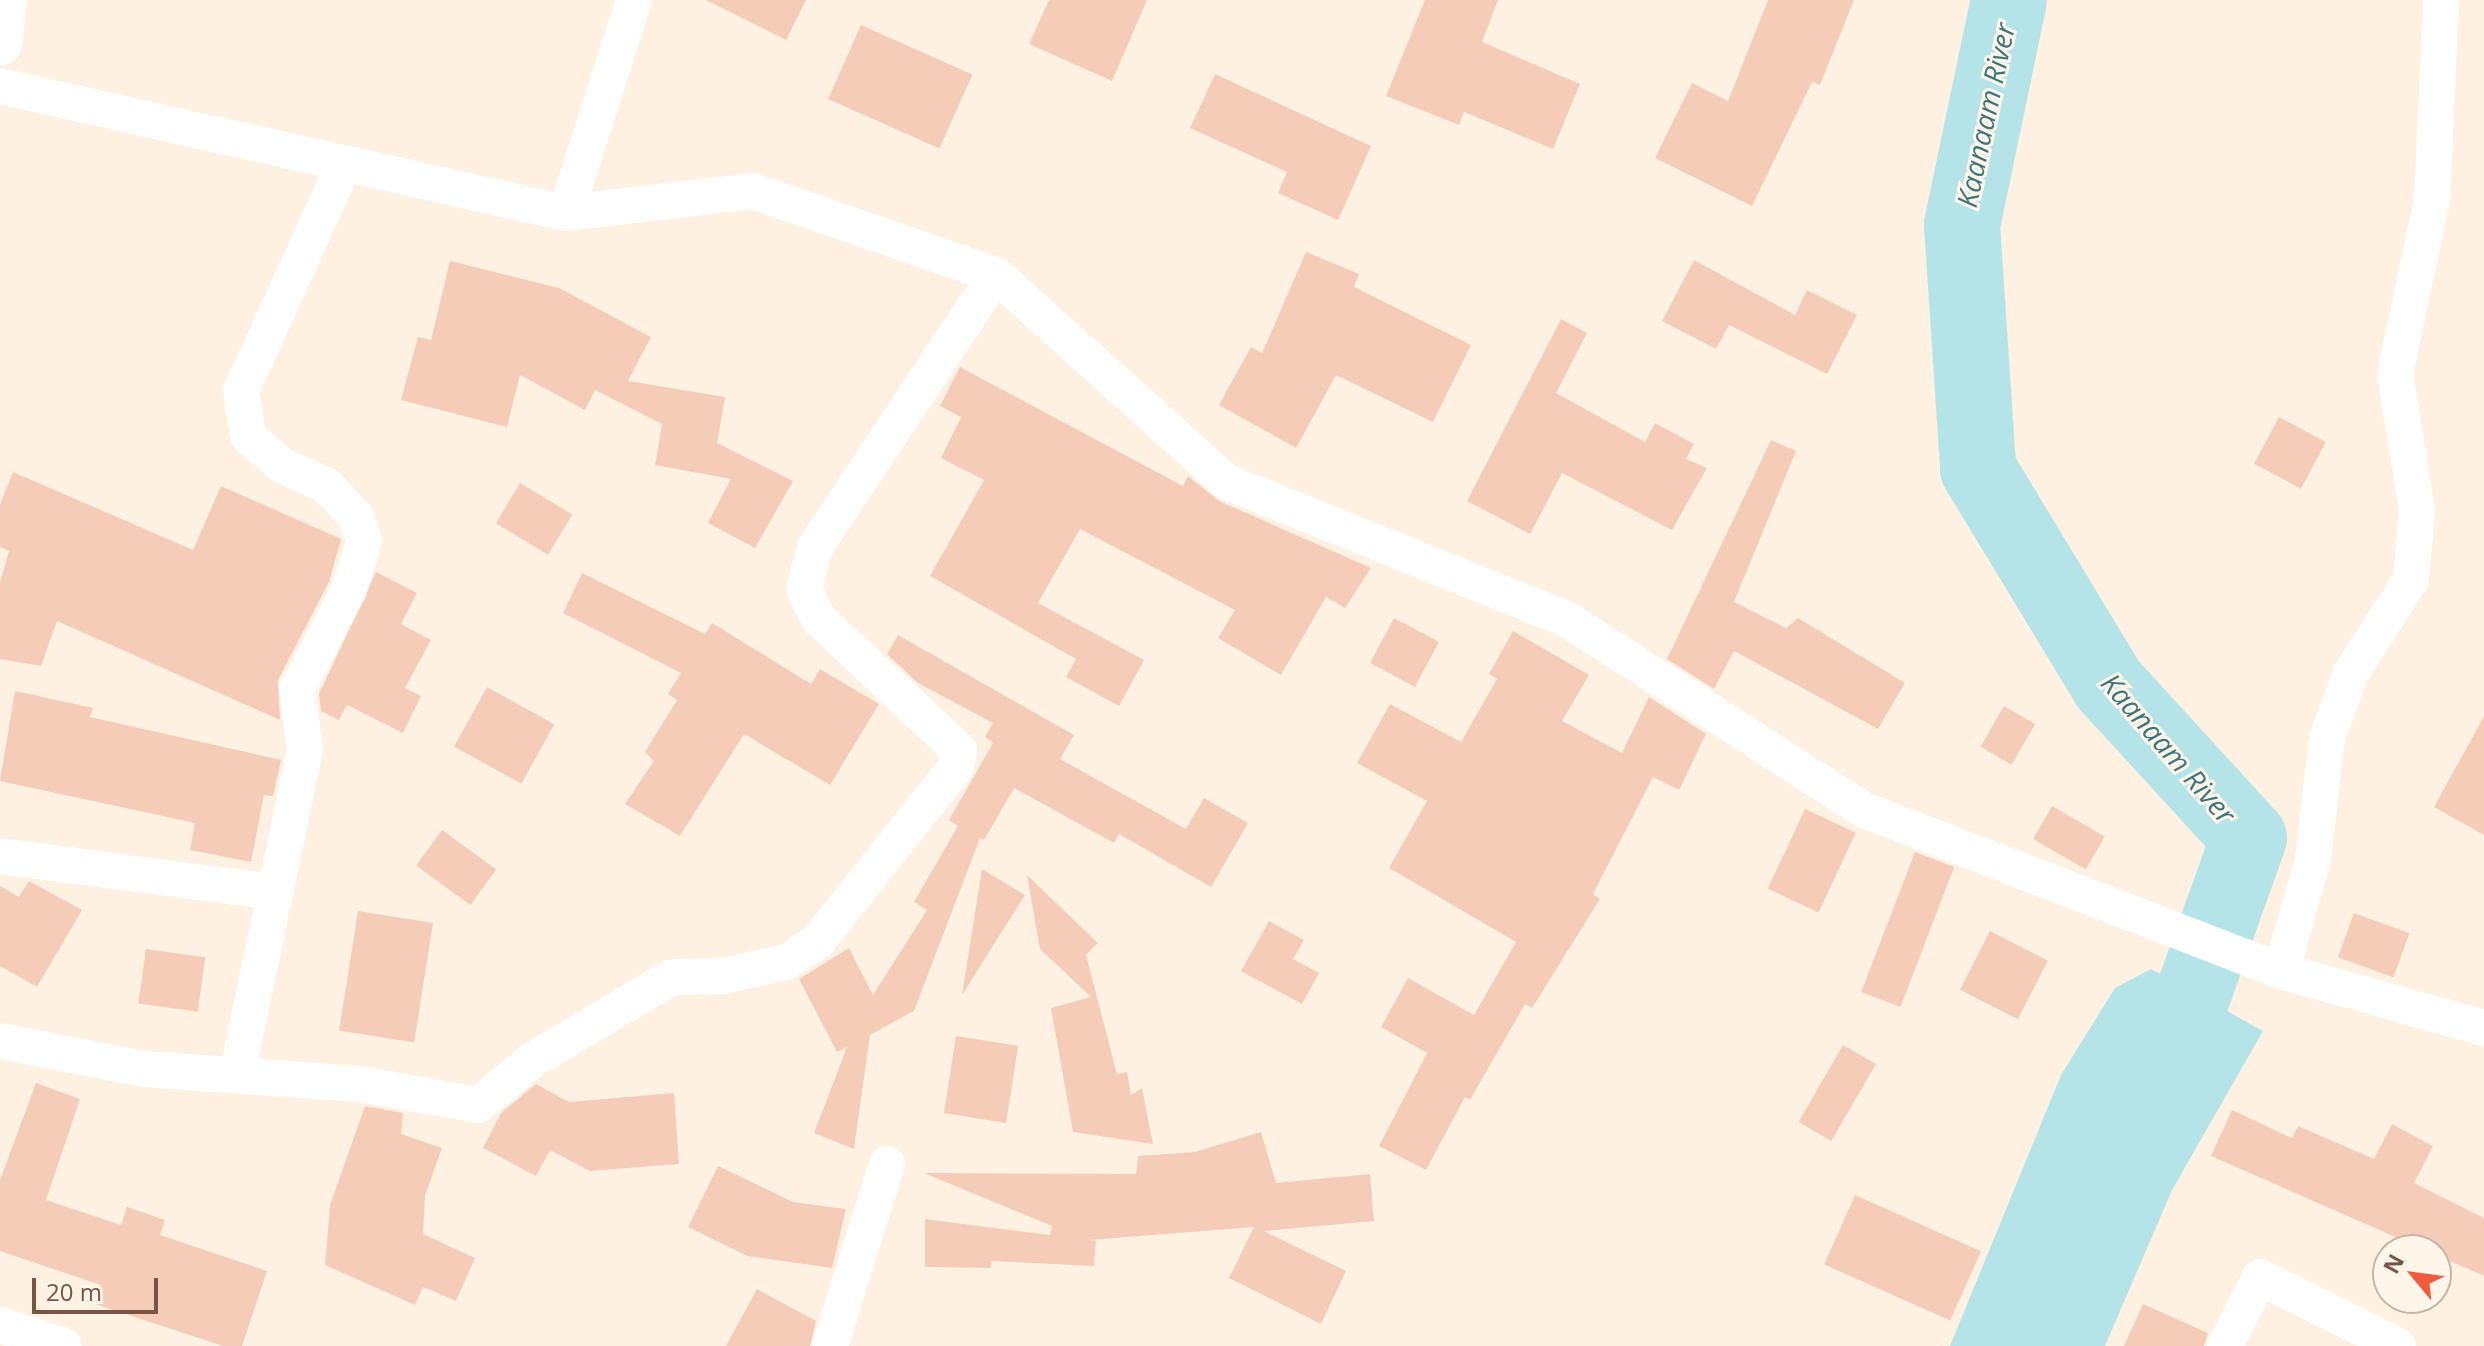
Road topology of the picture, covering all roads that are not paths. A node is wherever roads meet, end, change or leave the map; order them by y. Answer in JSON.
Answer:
{"nodes":[{"id":1,"x":5,"y":0,"type":"edge"},
{"id":2,"x":634,"y":0,"type":"edge"},
{"id":3,"x":2441,"y":0,"type":"edge"},
{"id":4,"x":0,"y":44,"type":"edge"},
{"id":5,"x":0,"y":86,"type":"edge"},
{"id":6,"x":343,"y":167,"type":"junction"},
{"id":7,"x":566,"y":213,"type":"junction"},
{"id":8,"x":996,"y":275,"type":"junction"},
{"id":9,"x":0,"y":856,"type":"edge"},
{"id":10,"x":273,"y":892,"type":"junction"},
{"id":11,"x":2281,"y":971,"type":"junction"},
{"id":12,"x":2484,"y":1028,"type":"edge"},
{"id":13,"x":0,"y":1041,"type":"edge"},
{"id":14,"x":237,"y":1075,"type":"junction"},
{"id":15,"x":887,"y":1164,"type":"dead end"},
{"id":16,"x":0,"y":1325,"type":"edge"},
{"id":17,"x":64,"y":1346,"type":"edge"},
{"id":18,"x":830,"y":1346,"type":"edge"},
{"id":19,"x":2225,"y":1346,"type":"edge"},
{"id":20,"x":2398,"y":1346,"type":"edge"}],
"edges":[{"from":1,"to":4,"type":"street"},
{"from":2,"to":7,"type":"street"},
{"from":3,"to":11,"type":"street"},
{"from":5,"to":6,"type":"street"},
{"from":6,"to":7,"type":"street"},
{"from":6,"to":10,"type":"street"},
{"from":7,"to":8,"type":"street"},
{"from":8,"to":11,"type":"street"},
{"from":8,"to":14,"type":"street"},
{"from":9,"to":10,"type":"street"},
{"from":10,"to":14,"type":"street"},
{"from":11,"to":12,"type":"street"},
{"from":13,"to":14,"type":"street"},
{"from":15,"to":18,"type":"street"},
{"from":16,"to":17,"type":"street"},
{"from":19,"to":20,"type":"street"}]}
